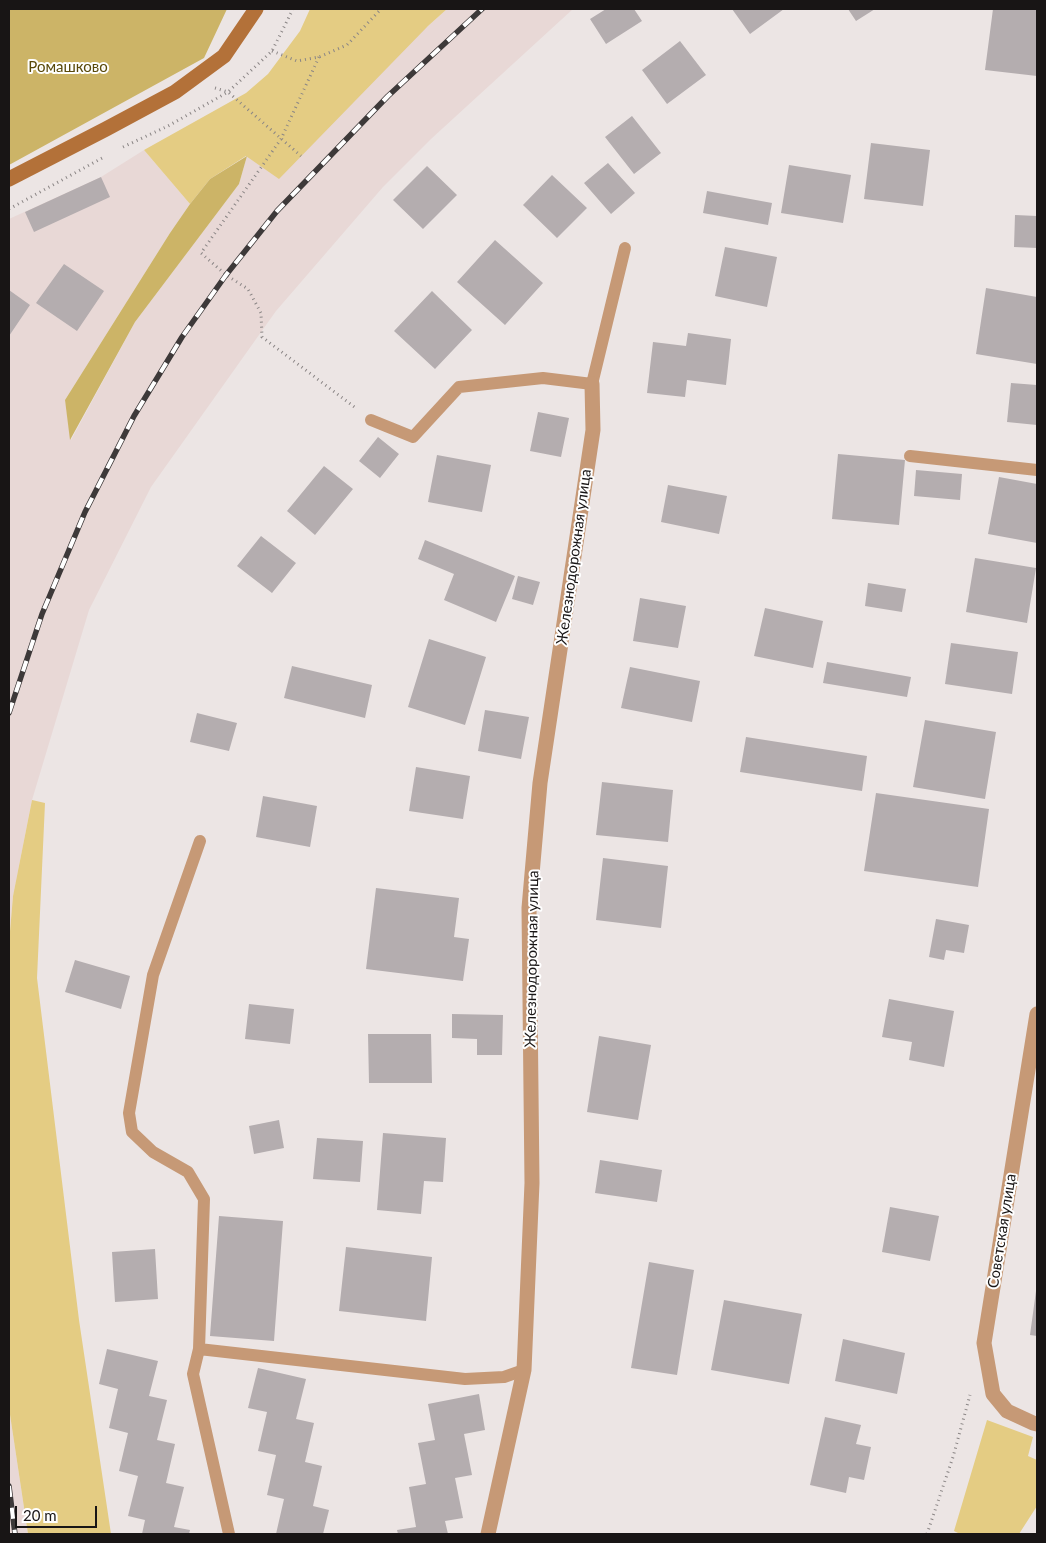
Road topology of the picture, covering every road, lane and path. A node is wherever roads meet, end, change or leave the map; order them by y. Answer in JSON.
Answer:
{"nodes":[{"id":1,"x":256,"y":9,"type":"edge"},
{"id":2,"x":294,"y":9,"type":"edge"},
{"id":3,"x":381,"y":9,"type":"edge"},
{"id":4,"x":272,"y":50,"type":"junction"},
{"id":5,"x":319,"y":58,"type":"junction"},
{"id":6,"x":190,"y":81,"type":"junction"},
{"id":7,"x":228,"y":92,"type":"junction"},
{"id":8,"x":281,"y":138,"type":"junction"},
{"id":9,"x":115,"y":150,"type":"dead end"},
{"id":10,"x":107,"y":155,"type":"dead end"},
{"id":11,"x":301,"y":156,"type":"dead end"},
{"id":12,"x":9,"y":179,"type":"edge"},
{"id":13,"x":9,"y":210,"type":"edge"},
{"id":14,"x":625,"y":248,"type":"dead end"},
{"id":15,"x":592,"y":384,"type":"junction"},
{"id":16,"x":371,"y":420,"type":"joint"},
{"id":17,"x":910,"y":456,"type":"dead end"},
{"id":18,"x":1037,"y":470,"type":"edge"},
{"id":19,"x":200,"y":841,"type":"dead end"},
{"id":20,"x":1037,"y":1014,"type":"edge"},
{"id":21,"x":199,"y":1349,"type":"junction"},
{"id":22,"x":524,"y":1370,"type":"junction"},
{"id":23,"x":971,"y":1391,"type":"dead end"},
{"id":24,"x":1037,"y":1424,"type":"edge"},
{"id":25,"x":229,"y":1534,"type":"edge"},
{"id":26,"x":488,"y":1534,"type":"edge"},
{"id":27,"x":927,"y":1534,"type":"edge"}],
"edges":[{"from":1,"to":6,"type":"street"},
{"from":2,"to":4,"type":"path"},
{"from":3,"to":5,"type":"path"},
{"from":4,"to":5,"type":"path"},
{"from":4,"to":7,"type":"path"},
{"from":5,"to":8,"type":"path"},
{"from":6,"to":7,"type":"path"},
{"from":6,"to":12,"type":"street"},
{"from":7,"to":8,"type":"path"},
{"from":7,"to":9,"type":"path"},
{"from":8,"to":11,"type":"path"},
{"from":8,"to":16,"type":"path"},
{"from":10,"to":13,"type":"path"},
{"from":14,"to":15,"type":"lane"},
{"from":15,"to":16,"type":"lane"},
{"from":15,"to":22,"type":"street","name":"Железнодорожная улица"},
{"from":17,"to":18,"type":"lane"},
{"from":19,"to":21,"type":"lane"},
{"from":20,"to":24,"type":"street","name":"Советская улица"},
{"from":21,"to":22,"type":"lane"},
{"from":21,"to":25,"type":"lane"},
{"from":22,"to":26,"type":"street","name":"Железнодорожная улица"},
{"from":23,"to":27,"type":"path"}]}
